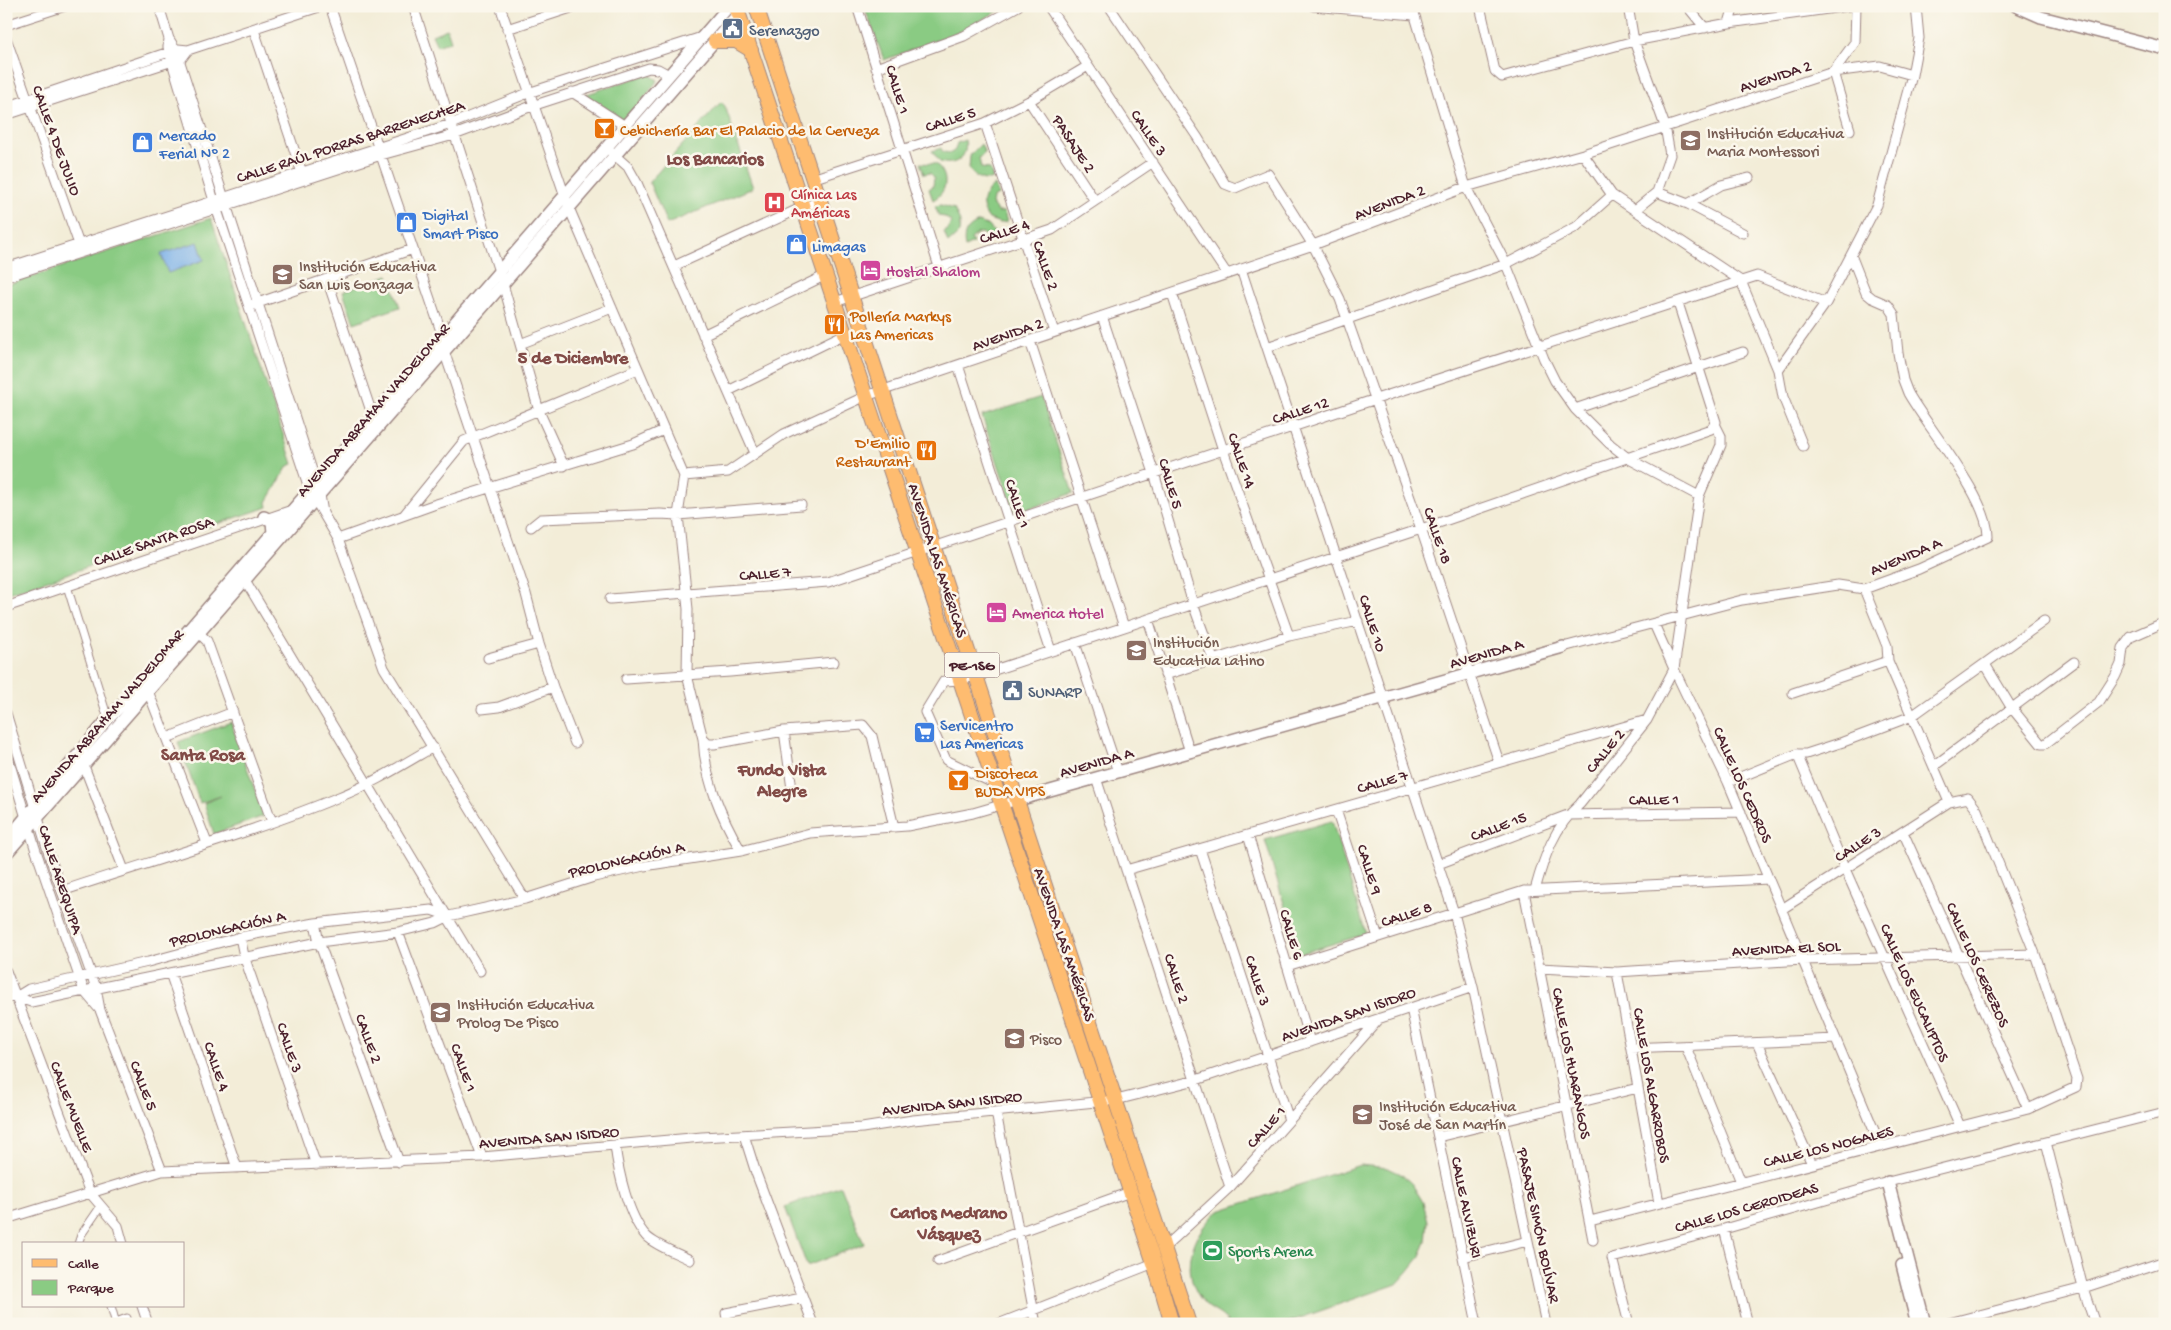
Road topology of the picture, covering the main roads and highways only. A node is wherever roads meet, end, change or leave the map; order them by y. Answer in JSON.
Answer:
{"nodes":[{"id":1,"x":756,"y":6,"type":"edge"},
{"id":2,"x":735,"y":8,"type":"edge"},
{"id":3,"x":708,"y":39,"type":"road end"},
{"id":4,"x":751,"y":50,"type":"junction"},
{"id":5,"x":942,"y":574,"type":"junction"},
{"id":6,"x":927,"y":579,"type":"junction"},
{"id":7,"x":962,"y":633,"type":"junction"},
{"id":8,"x":946,"y":639,"type":"junction"},
{"id":9,"x":1172,"y":1324,"type":"edge"},
{"id":10,"x":1189,"y":1324,"type":"edge"}],
"edges":[{"from":1,"to":5,"type":"main road","name":"AVENIDA LAS AMÉRICAS","number":"PE-1SG"},
{"from":2,"to":4,"type":"main road","name":"AVENIDA LAS AMÉRICAS","number":"PE-1SG"},
{"from":3,"to":4,"type":"main road"},
{"from":4,"to":6,"type":"main road","name":"AVENIDA LAS AMÉRICAS","number":"PE-1SG"},
{"from":5,"to":6,"type":"main road"},
{"from":5,"to":7,"type":"main road","name":"AVENIDA LAS AMÉRICAS","number":"PE-1SG"},
{"from":6,"to":8,"type":"main road","name":"AVENIDA LAS AMÉRICAS","number":"PE-1SG"},
{"from":7,"to":8,"type":"main road"},
{"from":7,"to":10,"type":"main road","name":"AVENIDA LAS AMÉRICAS","number":"PE-1SG"},
{"from":8,"to":9,"type":"main road","name":"AVENIDA LAS AMÉRICAS","number":"PE-1SG"}]}
